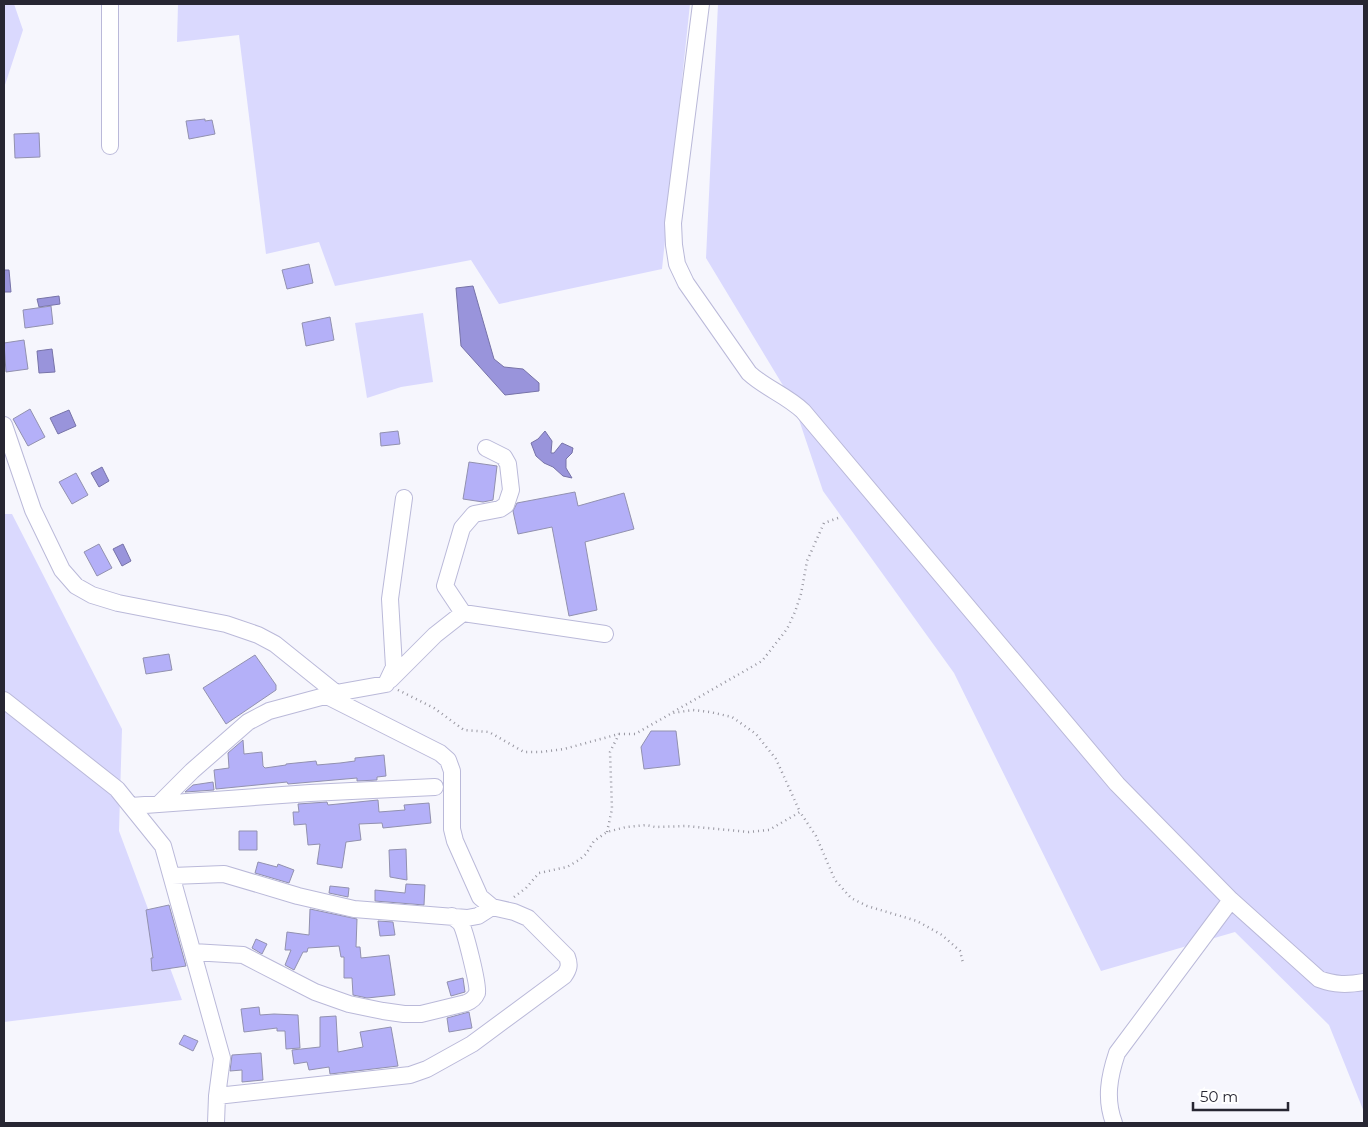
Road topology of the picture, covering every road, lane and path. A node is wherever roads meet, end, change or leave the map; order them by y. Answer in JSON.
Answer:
{"nodes":[{"id":1,"x":110,"y":4,"type":"edge"},
{"id":2,"x":701,"y":4,"type":"edge"},
{"id":3,"x":110,"y":146,"type":"dead end"},
{"id":4,"x":4,"y":425,"type":"edge"},
{"id":5,"x":486,"y":448,"type":"dead end"},
{"id":6,"x":404,"y":498,"type":"dead end"},
{"id":7,"x":842,"y":517,"type":"dead end"},
{"id":8,"x":463,"y":613,"type":"junction"},
{"id":9,"x":605,"y":634,"type":"dead end"},
{"id":10,"x":386,"y":684,"type":"junction"},
{"id":11,"x":332,"y":694,"type":"junction"},
{"id":12,"x":4,"y":700,"type":"edge"},
{"id":13,"x":672,"y":713,"type":"junction"},
{"id":14,"x":619,"y":734,"type":"junction"},
{"id":15,"x":434,"y":787,"type":"dead end"},
{"id":16,"x":159,"y":804,"type":"junction"},
{"id":17,"x":131,"y":806,"type":"junction"},
{"id":18,"x":800,"y":812,"type":"junction"},
{"id":19,"x":607,"y":832,"type":"junction"},
{"id":20,"x":172,"y":876,"type":"junction"},
{"id":21,"x":1231,"y":900,"type":"junction"},
{"id":22,"x":492,"y":907,"type":"junction"},
{"id":23,"x":452,"y":916,"type":"junction"},
{"id":24,"x":193,"y":952,"type":"junction"},
{"id":25,"x":963,"y":963,"type":"dead end"},
{"id":26,"x":1364,"y":982,"type":"edge"},
{"id":27,"x":217,"y":1096,"type":"junction"},
{"id":28,"x":216,"y":1123,"type":"edge"},
{"id":29,"x":1114,"y":1123,"type":"edge"}],
"edges":[{"from":1,"to":3,"type":"street"},
{"from":2,"to":21,"type":"street"},
{"from":4,"to":11,"type":"street"},
{"from":5,"to":8,"type":"street"},
{"from":6,"to":10,"type":"street"},
{"from":7,"to":13,"type":"path"},
{"from":8,"to":9,"type":"street"},
{"from":8,"to":10,"type":"street"},
{"from":10,"to":11,"type":"street"},
{"from":10,"to":14,"type":"path"},
{"from":11,"to":16,"type":"street"},
{"from":11,"to":22,"type":"street"},
{"from":12,"to":17,"type":"street"},
{"from":13,"to":14,"type":"path"},
{"from":13,"to":18,"type":"path"},
{"from":14,"to":19,"type":"path"},
{"from":15,"to":16,"type":"street"},
{"from":16,"to":17,"type":"street"},
{"from":17,"to":20,"type":"street"},
{"from":18,"to":19,"type":"path"},
{"from":18,"to":25,"type":"path"},
{"from":19,"to":22,"type":"path"},
{"from":20,"to":23,"type":"street"},
{"from":20,"to":24,"type":"street"},
{"from":21,"to":26,"type":"street"},
{"from":21,"to":29,"type":"street"},
{"from":22,"to":23,"type":"street"},
{"from":22,"to":27,"type":"street"},
{"from":23,"to":24,"type":"street"},
{"from":24,"to":27,"type":"street"},
{"from":27,"to":28,"type":"street"}]}
